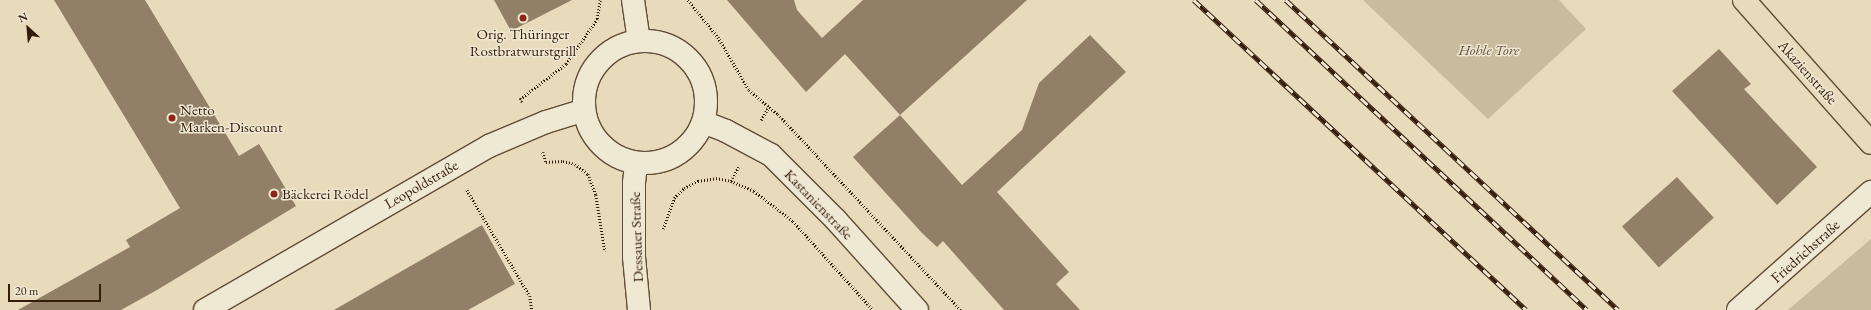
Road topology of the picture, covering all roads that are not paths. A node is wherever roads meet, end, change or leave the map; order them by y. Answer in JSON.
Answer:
{"nodes":[{"id":1,"x":633,"y":0,"type":"edge"},
{"id":2,"x":1744,"y":0,"type":"edge"},
{"id":3,"x":639,"y":41,"type":"junction"},
{"id":4,"x":583,"y":111,"type":"junction"},
{"id":5,"x":703,"y":122,"type":"junction"},
{"id":6,"x":1871,"y":143,"type":"edge"},
{"id":7,"x":636,"y":164,"type":"junction"},
{"id":8,"x":1871,"y":192,"type":"edge"},
{"id":9,"x":205,"y":310,"type":"edge"},
{"id":10,"x":639,"y":310,"type":"edge"},
{"id":11,"x":917,"y":310,"type":"edge"},
{"id":12,"x":1738,"y":310,"type":"edge"}],
"edges":[{"from":1,"to":3,"type":"main road"},
{"from":2,"to":6,"type":"main road","name":"Akazienstraße"},
{"from":3,"to":4,"type":"main road"},
{"from":3,"to":5,"type":"main road"},
{"from":4,"to":7,"type":"main road"},
{"from":4,"to":9,"type":"main road","name":"Leopoldstraße"},
{"from":5,"to":7,"type":"main road"},
{"from":5,"to":11,"type":"main road","name":"Kastanienstraße"},
{"from":7,"to":10,"type":"main road","name":"Dessauer Straße"},
{"from":8,"to":12,"type":"main road","name":"Friedrichstraße"}]}
